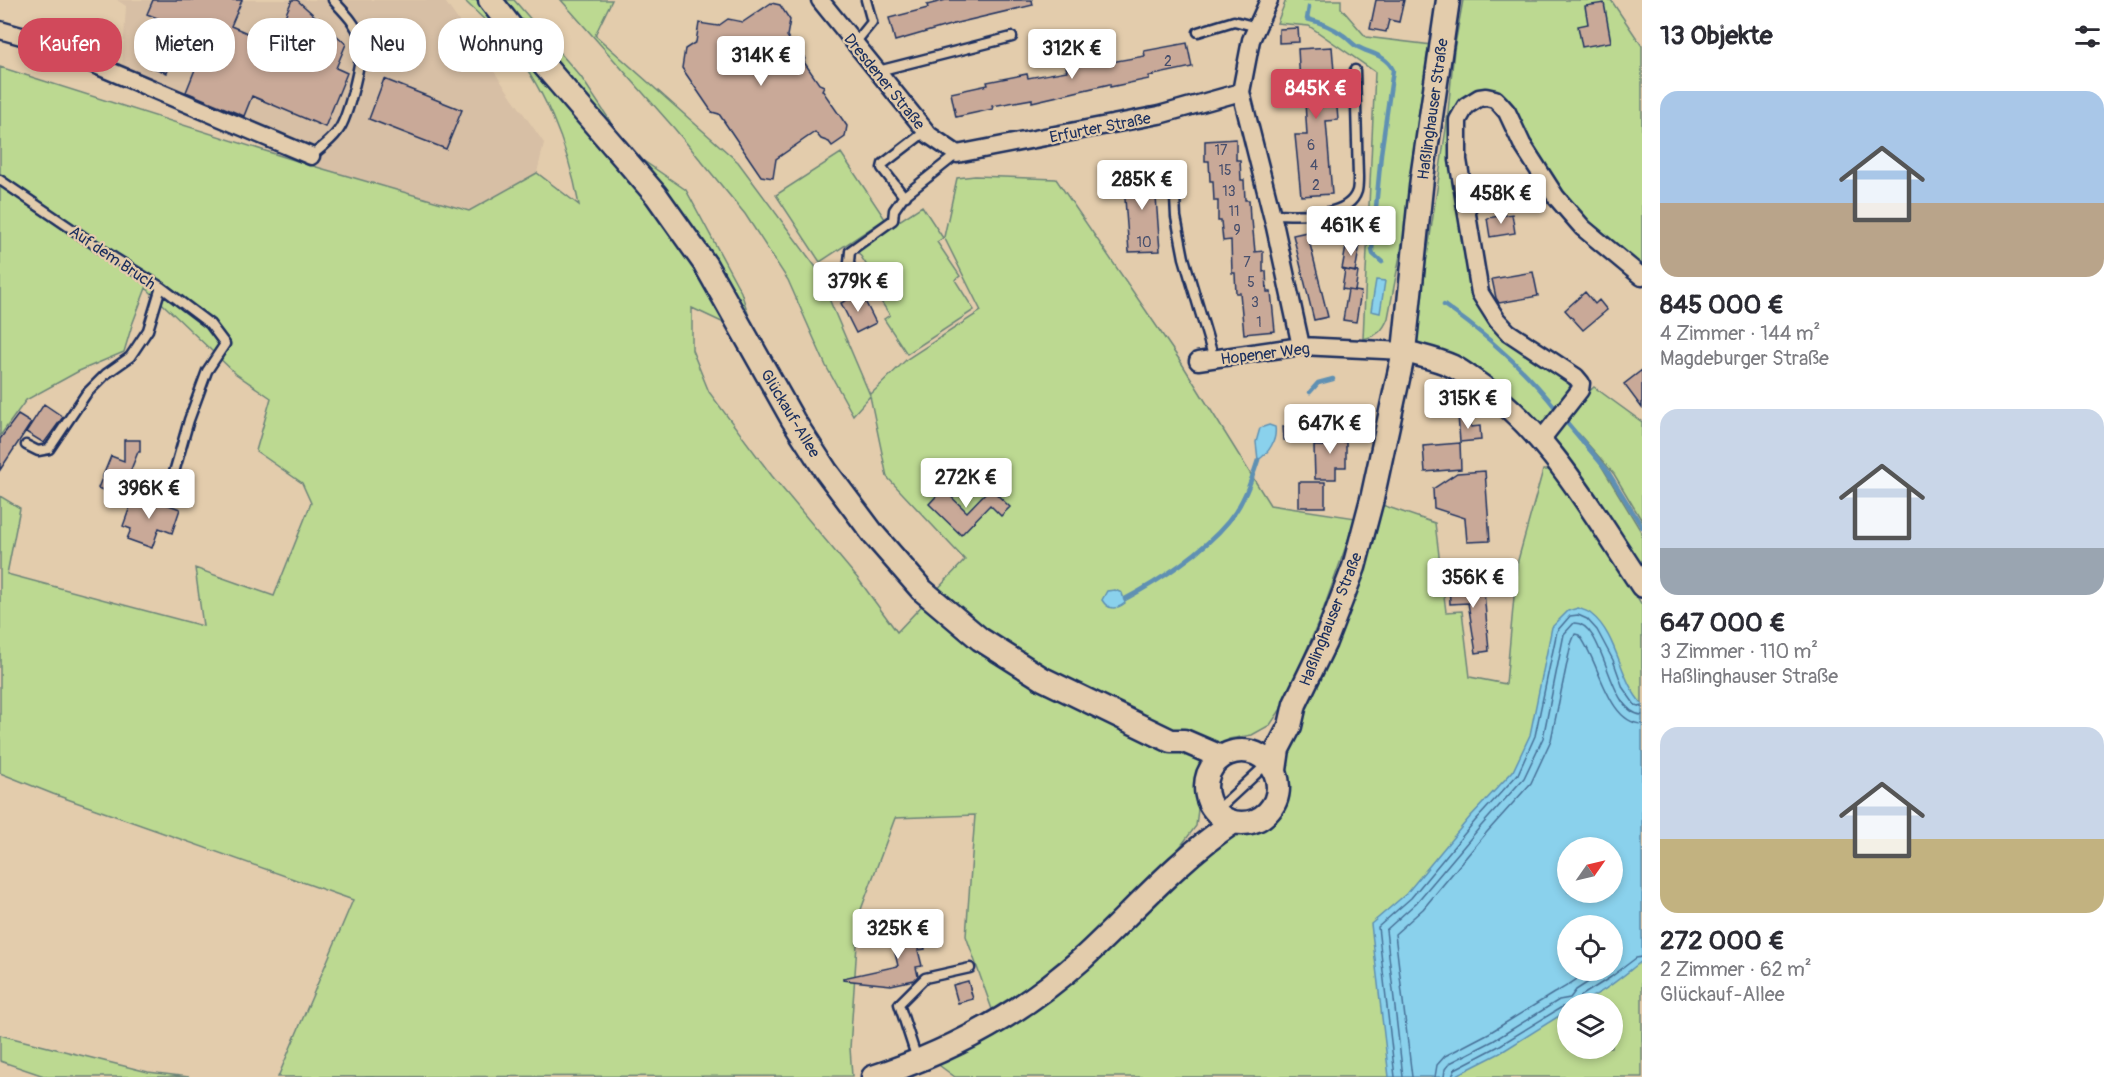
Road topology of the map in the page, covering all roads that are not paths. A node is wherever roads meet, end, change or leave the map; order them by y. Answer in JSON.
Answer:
{"nodes":[{"id":1,"x":333,"y":0,"type":"edge"},
{"id":2,"x":490,"y":0,"type":"edge"},
{"id":3,"x":820,"y":0,"type":"edge"},
{"id":4,"x":866,"y":0,"type":"edge"},
{"id":5,"x":1269,"y":0,"type":"edge"},
{"id":6,"x":1448,"y":0,"type":"edge"},
{"id":7,"x":1257,"y":27,"type":"junction"},
{"id":8,"x":0,"y":30,"type":"edge"},
{"id":9,"x":1198,"y":32,"type":"dead end"},
{"id":10,"x":1012,"y":37,"type":"dead end"},
{"id":11,"x":855,"y":43,"type":"junction"},
{"id":12,"x":878,"y":70,"type":"junction"},
{"id":13,"x":1355,"y":70,"type":"dead end"},
{"id":14,"x":1241,"y":92,"type":"junction"},
{"id":15,"x":926,"y":131,"type":"junction"},
{"id":16,"x":957,"y":154,"type":"junction"},
{"id":17,"x":311,"y":156,"type":"joint"},
{"id":18,"x":1174,"y":178,"type":"dead end"},
{"id":19,"x":0,"y":180,"type":"edge"},
{"id":20,"x":906,"y":196,"type":"junction"},
{"id":21,"x":1272,"y":214,"type":"junction"},
{"id":22,"x":1642,"y":278,"type":"edge"},
{"id":23,"x":853,"y":282,"type":"dead end"},
{"id":24,"x":161,"y":287,"type":"junction"},
{"id":25,"x":1301,"y":346,"type":"junction"},
{"id":26,"x":1404,"y":351,"type":"junction"},
{"id":27,"x":1206,"y":360,"type":"joint"},
{"id":28,"x":1541,"y":440,"type":"junction"},
{"id":29,"x":26,"y":445,"type":"dead end"},
{"id":30,"x":171,"y":483,"type":"dead end"},
{"id":31,"x":1642,"y":586,"type":"edge"},
{"id":32,"x":1295,"y":704,"type":"junction"},
{"id":33,"x":1171,"y":741,"type":"junction"},
{"id":34,"x":1245,"y":751,"type":"junction"},
{"id":35,"x":1221,"y":757,"type":"junction"},
{"id":36,"x":1272,"y":766,"type":"junction"},
{"id":37,"x":1207,"y":777,"type":"junction"},
{"id":38,"x":1219,"y":812,"type":"junction"},
{"id":39,"x":970,"y":968,"type":"dead end"},
{"id":40,"x":918,"y":1062,"type":"junction"},
{"id":41,"x":873,"y":1077,"type":"edge"}],
"edges":[{"from":1,"to":17,"type":"lane"},
{"from":2,"to":33,"type":"main road","name":"Glückauf-Allee"},
{"from":3,"to":11,"type":"street","name":"Dresdener Straße"},
{"from":4,"to":11,"type":"lane"},
{"from":5,"to":7,"type":"street"},
{"from":6,"to":26,"type":"main road","name":"Haßlinghauser Straße"},
{"from":7,"to":9,"type":"lane"},
{"from":7,"to":14,"type":"street"},
{"from":8,"to":17,"type":"street"},
{"from":10,"to":12,"type":"lane"},
{"from":11,"to":12,"type":"street","name":"Dresdener Straße"},
{"from":12,"to":15,"type":"street","name":"Dresdener Straße"},
{"from":13,"to":21,"type":"lane"},
{"from":14,"to":16,"type":"street","name":"Erfurter Straße"},
{"from":14,"to":21,"type":"street"},
{"from":15,"to":16,"type":"street","name":"Dresdener Straße"},
{"from":15,"to":20,"type":"lane"},
{"from":16,"to":20,"type":"lane"},
{"from":18,"to":27,"type":"lane"},
{"from":19,"to":24,"type":"lane","name":"Auf dem Bruch"},
{"from":20,"to":23,"type":"lane"},
{"from":21,"to":25,"type":"street"},
{"from":22,"to":28,"type":"street"},
{"from":24,"to":29,"type":"lane","name":"Auf dem Bruch"},
{"from":24,"to":30,"type":"lane"},
{"from":25,"to":26,"type":"street","name":"Hopener Weg"},
{"from":25,"to":27,"type":"street","name":"Hopener Weg"},
{"from":26,"to":28,"type":"street"},
{"from":26,"to":32,"type":"main road","name":"Haßlinghauser Straße"},
{"from":28,"to":31,"type":"street"},
{"from":32,"to":34,"type":"main road","name":"Haßlinghauser Straße"},
{"from":32,"to":36,"type":"main road","name":"Haßlinghauser Straße"},
{"from":33,"to":35,"type":"main road","name":"Glückauf-Allee"},
{"from":33,"to":37,"type":"main road","name":"Glückauf-Allee"},
{"from":34,"to":35,"type":"main road"},
{"from":34,"to":36,"type":"main road"},
{"from":35,"to":37,"type":"main road"},
{"from":36,"to":38,"type":"lane"},
{"from":36,"to":38,"type":"main road","name":"Haßlinghauser Straße"},
{"from":37,"to":38,"type":"main road"},
{"from":38,"to":40,"type":"main road"},
{"from":39,"to":40,"type":"lane"},
{"from":40,"to":41,"type":"main road"}]}
